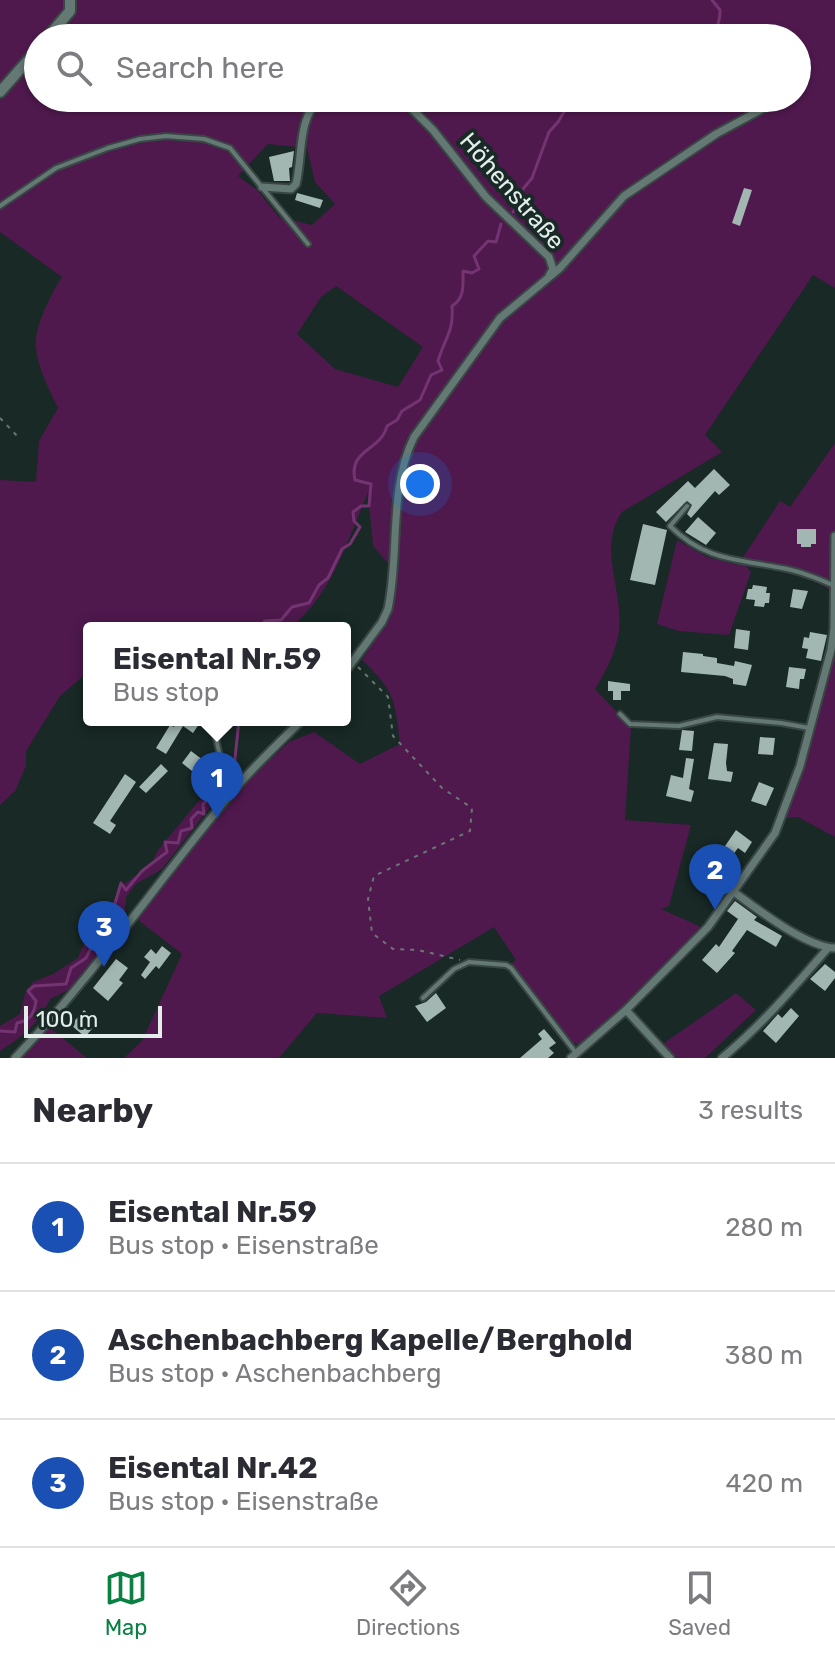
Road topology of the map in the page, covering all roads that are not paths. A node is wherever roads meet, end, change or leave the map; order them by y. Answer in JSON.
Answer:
{"nodes":[{"id":1,"x":70,"y":0,"type":"edge"},
{"id":2,"x":59,"y":24,"type":"edge"},
{"id":3,"x":24,"y":65,"type":"edge"},
{"id":4,"x":0,"y":92,"type":"edge"},
{"id":5,"x":310,"y":112,"type":"edge"},
{"id":6,"x":415,"y":112,"type":"edge"},
{"id":7,"x":757,"y":112,"type":"edge"},
{"id":8,"x":262,"y":187,"type":"junction"},
{"id":9,"x":0,"y":206,"type":"edge"},
{"id":10,"x":308,"y":244,"type":"dead end"},
{"id":11,"x":548,"y":278,"type":"junction"},
{"id":12,"x":687,"y":506,"type":"dead end"},
{"id":13,"x":835,"y":536,"type":"edge"},
{"id":14,"x":835,"y":542,"type":"edge"},
{"id":15,"x":835,"y":586,"type":"edge"},
{"id":16,"x":351,"y":664,"type":"edge"},
{"id":17,"x":620,"y":714,"type":"dead end"},
{"id":18,"x":213,"y":726,"type":"edge"},
{"id":19,"x":295,"y":726,"type":"edge"},
{"id":20,"x":809,"y":728,"type":"junction"},
{"id":21,"x":231,"y":784,"type":"junction"},
{"id":22,"x":734,"y":892,"type":"junction"},
{"id":23,"x":831,"y":948,"type":"edge"},
{"id":24,"x":423,"y":998,"type":"dead end"},
{"id":25,"x":626,"y":1010,"type":"junction"},
{"id":26,"x":574,"y":1056,"type":"edge"},
{"id":27,"x":15,"y":1058,"type":"edge"},
{"id":28,"x":670,"y":1058,"type":"edge"},
{"id":29,"x":722,"y":1058,"type":"edge"}],
"edges":[{"from":1,"to":2,"type":"street"},
{"from":3,"to":4,"type":"street"},
{"from":5,"to":8,"type":"street"},
{"from":6,"to":11,"type":"street","name":"Höhenstraße"},
{"from":7,"to":11,"type":"street"},
{"from":8,"to":9,"type":"lane"},
{"from":8,"to":10,"type":"lane"},
{"from":11,"to":16,"type":"street"},
{"from":12,"to":15,"type":"lane"},
{"from":13,"to":14,"type":"street"},
{"from":14,"to":15,"type":"street"},
{"from":15,"to":20,"type":"street"},
{"from":17,"to":20,"type":"lane"},
{"from":18,"to":21,"type":"lane"},
{"from":19,"to":21,"type":"street"},
{"from":20,"to":22,"type":"street"},
{"from":21,"to":27,"type":"street"},
{"from":22,"to":23,"type":"street"},
{"from":22,"to":25,"type":"street"},
{"from":23,"to":29,"type":"street"},
{"from":24,"to":26,"type":"lane"},
{"from":25,"to":26,"type":"street"},
{"from":25,"to":28,"type":"street"}]}
